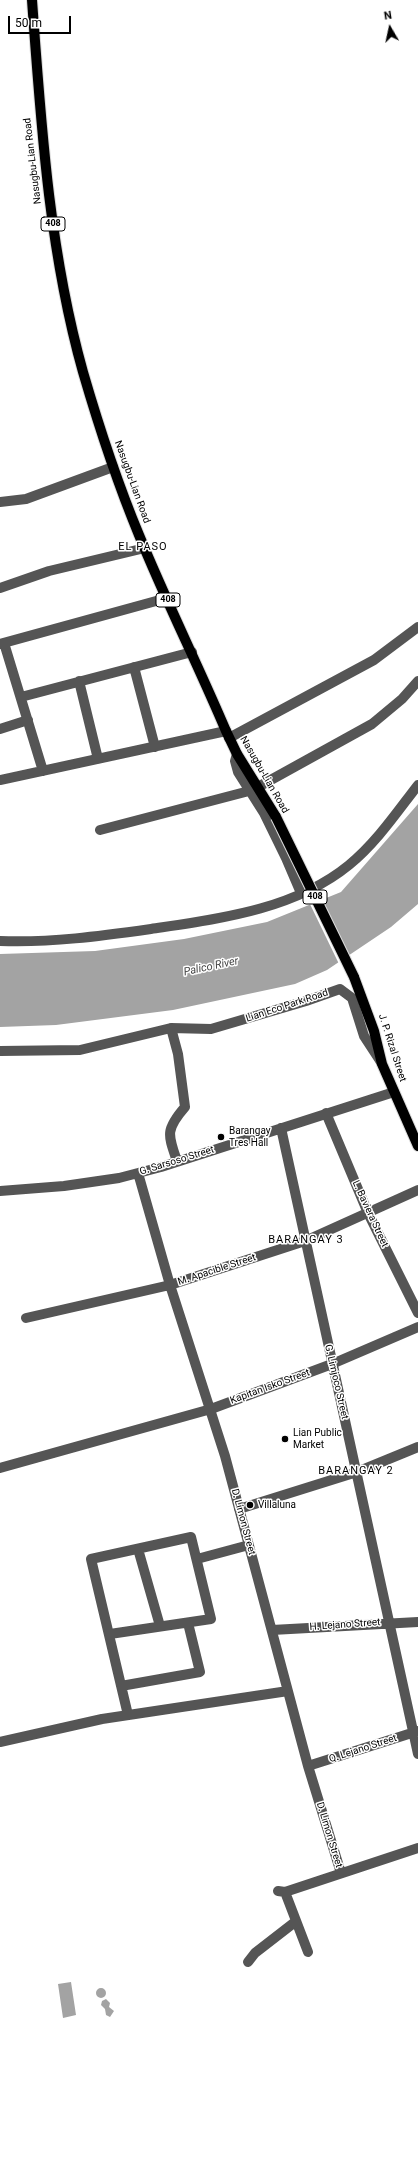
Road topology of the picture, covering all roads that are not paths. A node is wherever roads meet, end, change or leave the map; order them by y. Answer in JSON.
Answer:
{"nodes":[{"id":1,"x":32,"y":0,"type":"edge"},
{"id":2,"x":113,"y":467,"type":"junction"},
{"id":3,"x":0,"y":502,"type":"edge"},
{"id":4,"x":145,"y":548,"type":"junction"},
{"id":5,"x":0,"y":588,"type":"edge"},
{"id":6,"x":167,"y":598,"type":"junction"},
{"id":7,"x":418,"y":627,"type":"edge"},
{"id":8,"x":2,"y":643,"type":"edge"},
{"id":9,"x":192,"y":652,"type":"junction"},
{"id":10,"x":134,"y":667,"type":"junction"},
{"id":11,"x":79,"y":681,"type":"junction"},
{"id":12,"x":418,"y":681,"type":"edge"},
{"id":13,"x":21,"y":696,"type":"junction"},
{"id":14,"x":28,"y":720,"type":"junction"},
{"id":15,"x":0,"y":729,"type":"edge"},
{"id":16,"x":227,"y":735,"type":"junction"},
{"id":17,"x":155,"y":747,"type":"junction"},
{"id":18,"x":98,"y":759,"type":"junction"},
{"id":19,"x":43,"y":771,"type":"junction"},
{"id":20,"x":0,"y":779,"type":"edge"},
{"id":21,"x":418,"y":784,"type":"edge"},
{"id":22,"x":253,"y":789,"type":"junction"},
{"id":23,"x":100,"y":830,"type":"dead end"},
{"id":24,"x":301,"y":893,"type":"junction"},
{"id":25,"x":0,"y":941,"type":"edge"},
{"id":26,"x":354,"y":978,"type":"joint"},
{"id":27,"x":171,"y":1028,"type":"junction"},
{"id":28,"x":0,"y":1051,"type":"edge"},
{"id":29,"x":382,"y":1064,"type":"junction"},
{"id":30,"x":394,"y":1092,"type":"junction"},
{"id":31,"x":326,"y":1113,"type":"junction"},
{"id":32,"x":281,"y":1128,"type":"junction"},
{"id":33,"x":418,"y":1146,"type":"edge"},
{"id":34,"x":178,"y":1162,"type":"junction"},
{"id":35,"x":138,"y":1173,"type":"junction"},
{"id":36,"x":418,"y":1190,"type":"edge"},
{"id":37,"x":0,"y":1191,"type":"edge"},
{"id":38,"x":368,"y":1213,"type":"junction"},
{"id":39,"x":305,"y":1241,"type":"junction"},
{"id":40,"x":170,"y":1285,"type":"junction"},
{"id":41,"x":418,"y":1313,"type":"edge"},
{"id":42,"x":26,"y":1318,"type":"dead end"},
{"id":43,"x":418,"y":1327,"type":"edge"},
{"id":44,"x":332,"y":1364,"type":"junction"},
{"id":45,"x":211,"y":1409,"type":"junction"},
{"id":46,"x":418,"y":1447,"type":"edge"},
{"id":47,"x":0,"y":1468,"type":"edge"},
{"id":48,"x":356,"y":1472,"type":"junction"},
{"id":49,"x":239,"y":1509,"type":"junction"},
{"id":50,"x":249,"y":1545,"type":"junction"},
{"id":51,"x":138,"y":1549,"type":"junction"},
{"id":52,"x":197,"y":1559,"type":"junction"},
{"id":53,"x":388,"y":1622,"type":"junction"},
{"id":54,"x":418,"y":1622,"type":"edge"},
{"id":55,"x":188,"y":1623,"type":"junction"},
{"id":56,"x":160,"y":1626,"type":"junction"},
{"id":57,"x":272,"y":1630,"type":"junction"},
{"id":58,"x":110,"y":1634,"type":"junction"},
{"id":59,"x":121,"y":1686,"type":"junction"},
{"id":60,"x":288,"y":1691,"type":"junction"},
{"id":61,"x":128,"y":1716,"type":"junction"},
{"id":62,"x":415,"y":1732,"type":"edge"},
{"id":63,"x":0,"y":1742,"type":"edge"},
{"id":64,"x":418,"y":1754,"type":"edge"},
{"id":65,"x":308,"y":1766,"type":"junction"},
{"id":66,"x":418,"y":1848,"type":"edge"},
{"id":67,"x":341,"y":1873,"type":"junction"},
{"id":68,"x":295,"y":1922,"type":"junction"},
{"id":69,"x":308,"y":1952,"type":"dead end"},
{"id":70,"x":248,"y":1962,"type":"dead end"}],
"edges":[{"from":1,"to":2,"type":"main road","name":"Nasugbu-Lian Road","number":"408"},
{"from":2,"to":3,"type":"street"},
{"from":2,"to":4,"type":"main road","name":"Nasugbu-Lian Road","number":"408"},
{"from":4,"to":5,"type":"street"},
{"from":4,"to":6,"type":"main road","name":"Nasugbu-Lian Road","number":"408"},
{"from":6,"to":8,"type":"street"},
{"from":6,"to":9,"type":"main road","name":"Nasugbu-Lian Road","number":"408"},
{"from":7,"to":16,"type":"street"},
{"from":8,"to":13,"type":"street"},
{"from":9,"to":10,"type":"street"},
{"from":9,"to":16,"type":"main road","name":"Nasugbu-Lian Road","number":"408"},
{"from":10,"to":11,"type":"street"},
{"from":10,"to":17,"type":"street"},
{"from":11,"to":13,"type":"street"},
{"from":11,"to":18,"type":"street"},
{"from":12,"to":22,"type":"street"},
{"from":13,"to":14,"type":"street"},
{"from":14,"to":15,"type":"street"},
{"from":14,"to":19,"type":"street"},
{"from":16,"to":17,"type":"street"},
{"from":16,"to":22,"type":"main road","name":"Nasugbu-Lian Road","number":"408"},
{"from":17,"to":18,"type":"street"},
{"from":18,"to":19,"type":"street"},
{"from":19,"to":20,"type":"street"},
{"from":21,"to":24,"type":"street"},
{"from":22,"to":23,"type":"street"},
{"from":22,"to":24,"type":"street"},
{"from":22,"to":26,"type":"main road","name":"Nasugbu-Lian Road","number":"408","bridge":true},
{"from":24,"to":25,"type":"street"},
{"from":26,"to":29,"type":"main road","name":"J. P. Rizal Street","number":"408"},
{"from":27,"to":28,"type":"street","name":"Lian Eco Park Road"},
{"from":27,"to":29,"type":"street","name":"Lian Eco Park Road"},
{"from":27,"to":34,"type":"street"},
{"from":29,"to":30,"type":"main road","name":"J. P. Rizal Street","number":"408"},
{"from":30,"to":31,"type":"street","name":"G. Sarsoso Street"},
{"from":30,"to":33,"type":"main road","name":"J. P. Rizal Street","number":"408"},
{"from":31,"to":32,"type":"street","name":"G. Sarsoso Street"},
{"from":31,"to":38,"type":"street","name":"L. Baviera Street"},
{"from":32,"to":34,"type":"street","name":"G. Sarsoso Street"},
{"from":32,"to":39,"type":"street","name":"G. Limjoco Street"},
{"from":34,"to":35,"type":"street","name":"G. Sarsoso Street"},
{"from":35,"to":37,"type":"street","name":"G. Sarsoso Street"},
{"from":35,"to":40,"type":"street","name":"D. Limon Street"},
{"from":36,"to":38,"type":"street","name":"M. Apacible Street"},
{"from":38,"to":39,"type":"street","name":"M. Apacible Street"},
{"from":38,"to":41,"type":"street","name":"L. Baviera Street"},
{"from":39,"to":40,"type":"street","name":"M. Apacible Street"},
{"from":39,"to":44,"type":"street","name":"G. Limjoco Street"},
{"from":40,"to":42,"type":"street","name":"M. Apacible Street"},
{"from":40,"to":45,"type":"street","name":"D. Limon Street"},
{"from":43,"to":44,"type":"street","name":"Kapitan Isko Street"},
{"from":44,"to":45,"type":"street","name":"Kapitan Isko Street"},
{"from":44,"to":48,"type":"street","name":"G. Limjoco Street"},
{"from":45,"to":47,"type":"street","name":"Kapitan Isko Street"},
{"from":45,"to":49,"type":"street","name":"D. Limon Street"},
{"from":46,"to":48,"type":"street"},
{"from":48,"to":49,"type":"street"},
{"from":48,"to":53,"type":"street","name":"G. Limjoco Street"},
{"from":49,"to":50,"type":"street","name":"D. Limon Street"},
{"from":50,"to":52,"type":"street"},
{"from":50,"to":57,"type":"street","name":"D. Limon Street"},
{"from":51,"to":52,"type":"street"},
{"from":51,"to":56,"type":"street"},
{"from":51,"to":58,"type":"street"},
{"from":52,"to":55,"type":"street"},
{"from":53,"to":54,"type":"street","name":"H. Lejano Street"},
{"from":53,"to":57,"type":"street","name":"H. Lejano Street"},
{"from":53,"to":62,"type":"street","name":"G. Limjoco Street"},
{"from":55,"to":56,"type":"street"},
{"from":55,"to":59,"type":"street"},
{"from":56,"to":58,"type":"street"},
{"from":57,"to":60,"type":"street","name":"D. Limon Street"},
{"from":58,"to":59,"type":"street"},
{"from":59,"to":61,"type":"street"},
{"from":60,"to":61,"type":"street"},
{"from":60,"to":65,"type":"street","name":"D. Limon Street"},
{"from":61,"to":63,"type":"street"},
{"from":62,"to":64,"type":"street","name":"G. Limjoco Street"},
{"from":62,"to":65,"type":"street","name":"Q. Lejano Street"},
{"from":65,"to":67,"type":"street","name":"D. Limon Street"},
{"from":66,"to":67,"type":"street"},
{"from":67,"to":68,"type":"street"},
{"from":68,"to":69,"type":"street"},
{"from":68,"to":70,"type":"street"}]}
